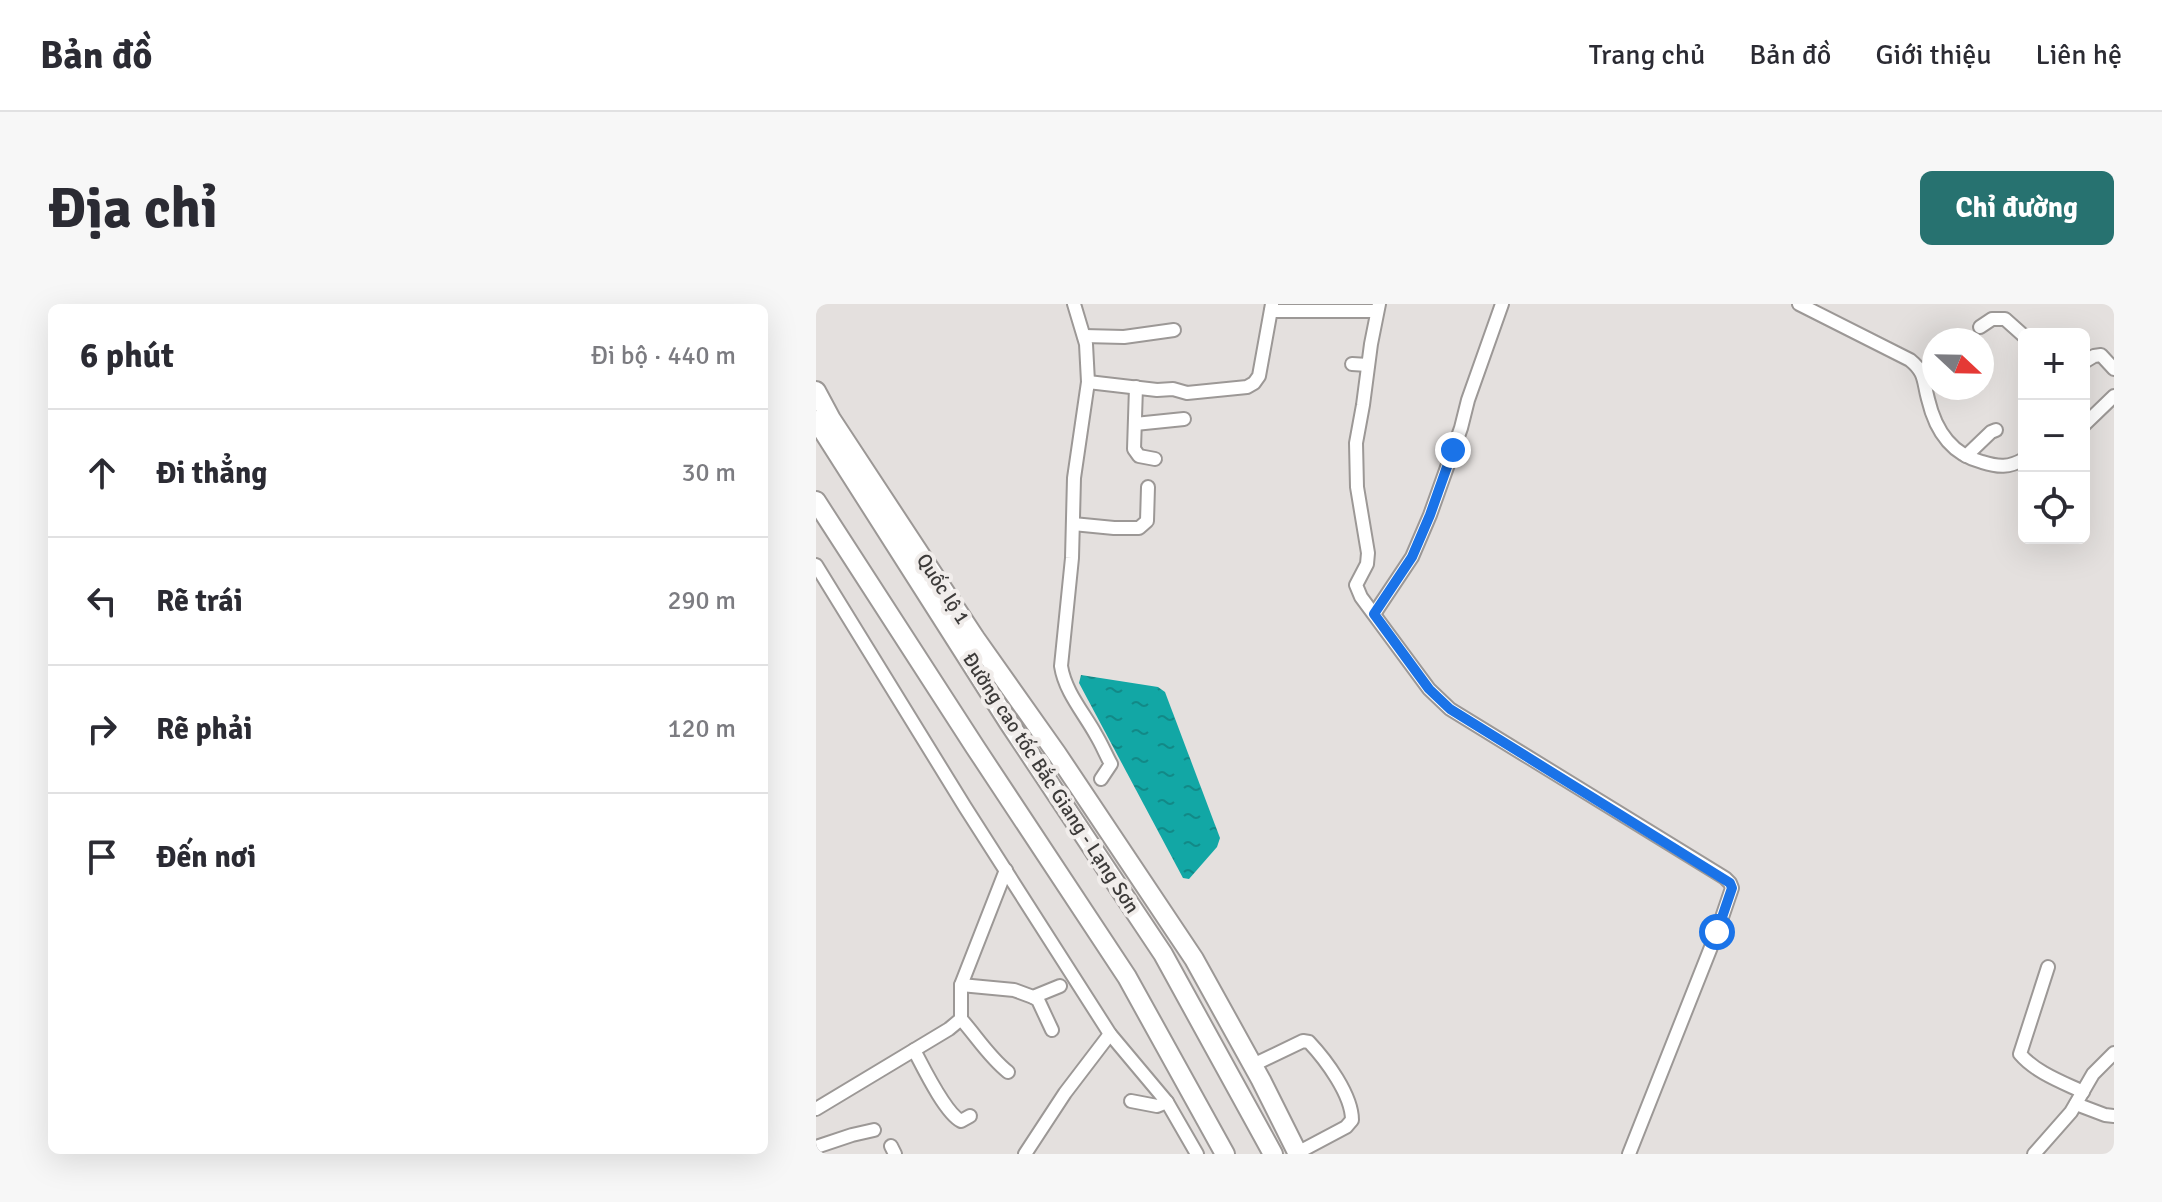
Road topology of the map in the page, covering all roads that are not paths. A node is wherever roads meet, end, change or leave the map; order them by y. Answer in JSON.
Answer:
{"nodes":[{"id":1,"x":1074,"y":304,"type":"edge"},
{"id":2,"x":1502,"y":304,"type":"edge"},
{"id":3,"x":1799,"y":304,"type":"edge"},
{"id":4,"x":1271,"y":308,"type":"edge"},
{"id":5,"x":1378,"y":308,"type":"edge"},
{"id":6,"x":1980,"y":327,"type":"dead end"},
{"id":7,"x":1174,"y":330,"type":"dead end"},
{"id":8,"x":2018,"y":331,"type":"edge"},
{"id":9,"x":1084,"y":336,"type":"junction"},
{"id":10,"x":2090,"y":358,"type":"edge"},
{"id":11,"x":1352,"y":364,"type":"dead end"},
{"id":12,"x":1368,"y":365,"type":"junction"},
{"id":13,"x":2114,"y":369,"type":"edge"},
{"id":14,"x":1088,"y":382,"type":"junction"},
{"id":15,"x":1136,"y":387,"type":"junction"},
{"id":16,"x":816,"y":391,"type":"edge"},
{"id":17,"x":2114,"y":396,"type":"edge"},
{"id":18,"x":1184,"y":419,"type":"dead end"},
{"id":19,"x":2090,"y":419,"type":"edge"},
{"id":20,"x":816,"y":420,"type":"edge"},
{"id":21,"x":1135,"y":424,"type":"junction"},
{"id":22,"x":1996,"y":430,"type":"dead end"},
{"id":23,"x":1966,"y":456,"type":"junction"},
{"id":24,"x":1155,"y":459,"type":"dead end"},
{"id":25,"x":2018,"y":462,"type":"edge"},
{"id":26,"x":1148,"y":487,"type":"dead end"},
{"id":27,"x":816,"y":501,"type":"edge"},
{"id":28,"x":1073,"y":524,"type":"junction"},
{"id":29,"x":816,"y":565,"type":"edge"},
{"id":30,"x":1374,"y":614,"type":"junction"},
{"id":31,"x":1101,"y":779,"type":"dead end"},
{"id":32,"x":1006,"y":870,"type":"junction"},
{"id":33,"x":2048,"y":967,"type":"dead end"},
{"id":34,"x":961,"y":985,"type":"junction"},
{"id":35,"x":1060,"y":986,"type":"dead end"},
{"id":36,"x":1033,"y":997,"type":"junction"},
{"id":37,"x":961,"y":1019,"type":"junction"},
{"id":38,"x":1052,"y":1030,"type":"dead end"},
{"id":39,"x":1110,"y":1034,"type":"junction"},
{"id":40,"x":914,"y":1050,"type":"junction"},
{"id":41,"x":2114,"y":1053,"type":"edge"},
{"id":42,"x":1253,"y":1065,"type":"junction"},
{"id":43,"x":1008,"y":1072,"type":"dead end"},
{"id":44,"x":2079,"y":1098,"type":"junction"},
{"id":45,"x":1131,"y":1101,"type":"dead end"},
{"id":46,"x":1167,"y":1102,"type":"junction"},
{"id":47,"x":816,"y":1109,"type":"edge"},
{"id":48,"x":970,"y":1116,"type":"dead end"},
{"id":49,"x":2114,"y":1116,"type":"edge"},
{"id":50,"x":874,"y":1130,"type":"dead end"},
{"id":51,"x":816,"y":1147,"type":"edge"},
{"id":52,"x":1025,"y":1154,"type":"edge"},
{"id":53,"x":1197,"y":1154,"type":"edge"},
{"id":54,"x":1225,"y":1154,"type":"edge"},
{"id":55,"x":1273,"y":1154,"type":"edge"},
{"id":56,"x":1297,"y":1154,"type":"edge"},
{"id":57,"x":1629,"y":1154,"type":"edge"},
{"id":58,"x":2034,"y":1154,"type":"edge"}],
"edges":[{"from":1,"to":9,"type":"street"},
{"from":2,"to":30,"type":"street"},
{"from":3,"to":23,"type":"street"},
{"from":4,"to":5,"type":"street"},
{"from":4,"to":15,"type":"street"},
{"from":5,"to":12,"type":"street"},
{"from":6,"to":8,"type":"street"},
{"from":7,"to":9,"type":"street"},
{"from":9,"to":14,"type":"street"},
{"from":10,"to":13,"type":"street"},
{"from":11,"to":12,"type":"street"},
{"from":12,"to":30,"type":"street"},
{"from":14,"to":15,"type":"street"},
{"from":14,"to":28,"type":"street"},
{"from":15,"to":21,"type":"street"},
{"from":16,"to":42,"type":"highway","name":"Quốc lộ 1"},
{"from":17,"to":19,"type":"street"},
{"from":18,"to":21,"type":"street"},
{"from":20,"to":55,"type":"highway","name":"Đường cao tốc Bắc Giang - Lạng Sơn"},
{"from":21,"to":24,"type":"street"},
{"from":22,"to":23,"type":"street"},
{"from":23,"to":25,"type":"street"},
{"from":26,"to":28,"type":"street"},
{"from":27,"to":54,"type":"highway","name":"Đường cao tốc Bắc Giang - Lạng Sơn"},
{"from":28,"to":31,"type":"street"},
{"from":29,"to":32,"type":"street"},
{"from":30,"to":57,"type":"street"},
{"from":32,"to":34,"type":"street"},
{"from":32,"to":39,"type":"street"},
{"from":33,"to":44,"type":"street"},
{"from":34,"to":36,"type":"street"},
{"from":34,"to":37,"type":"street"},
{"from":35,"to":36,"type":"street"},
{"from":36,"to":38,"type":"street"},
{"from":37,"to":40,"type":"street"},
{"from":37,"to":43,"type":"street"},
{"from":39,"to":46,"type":"street"},
{"from":39,"to":52,"type":"street"},
{"from":40,"to":47,"type":"street"},
{"from":40,"to":48,"type":"street"},
{"from":41,"to":44,"type":"street"},
{"from":42,"to":56,"type":"highway","name":"Quốc lộ 1"},
{"from":42,"to":56,"type":"street"},
{"from":44,"to":49,"type":"street"},
{"from":44,"to":58,"type":"street"},
{"from":45,"to":46,"type":"street"},
{"from":46,"to":53,"type":"street"},
{"from":50,"to":51,"type":"street"}]}
